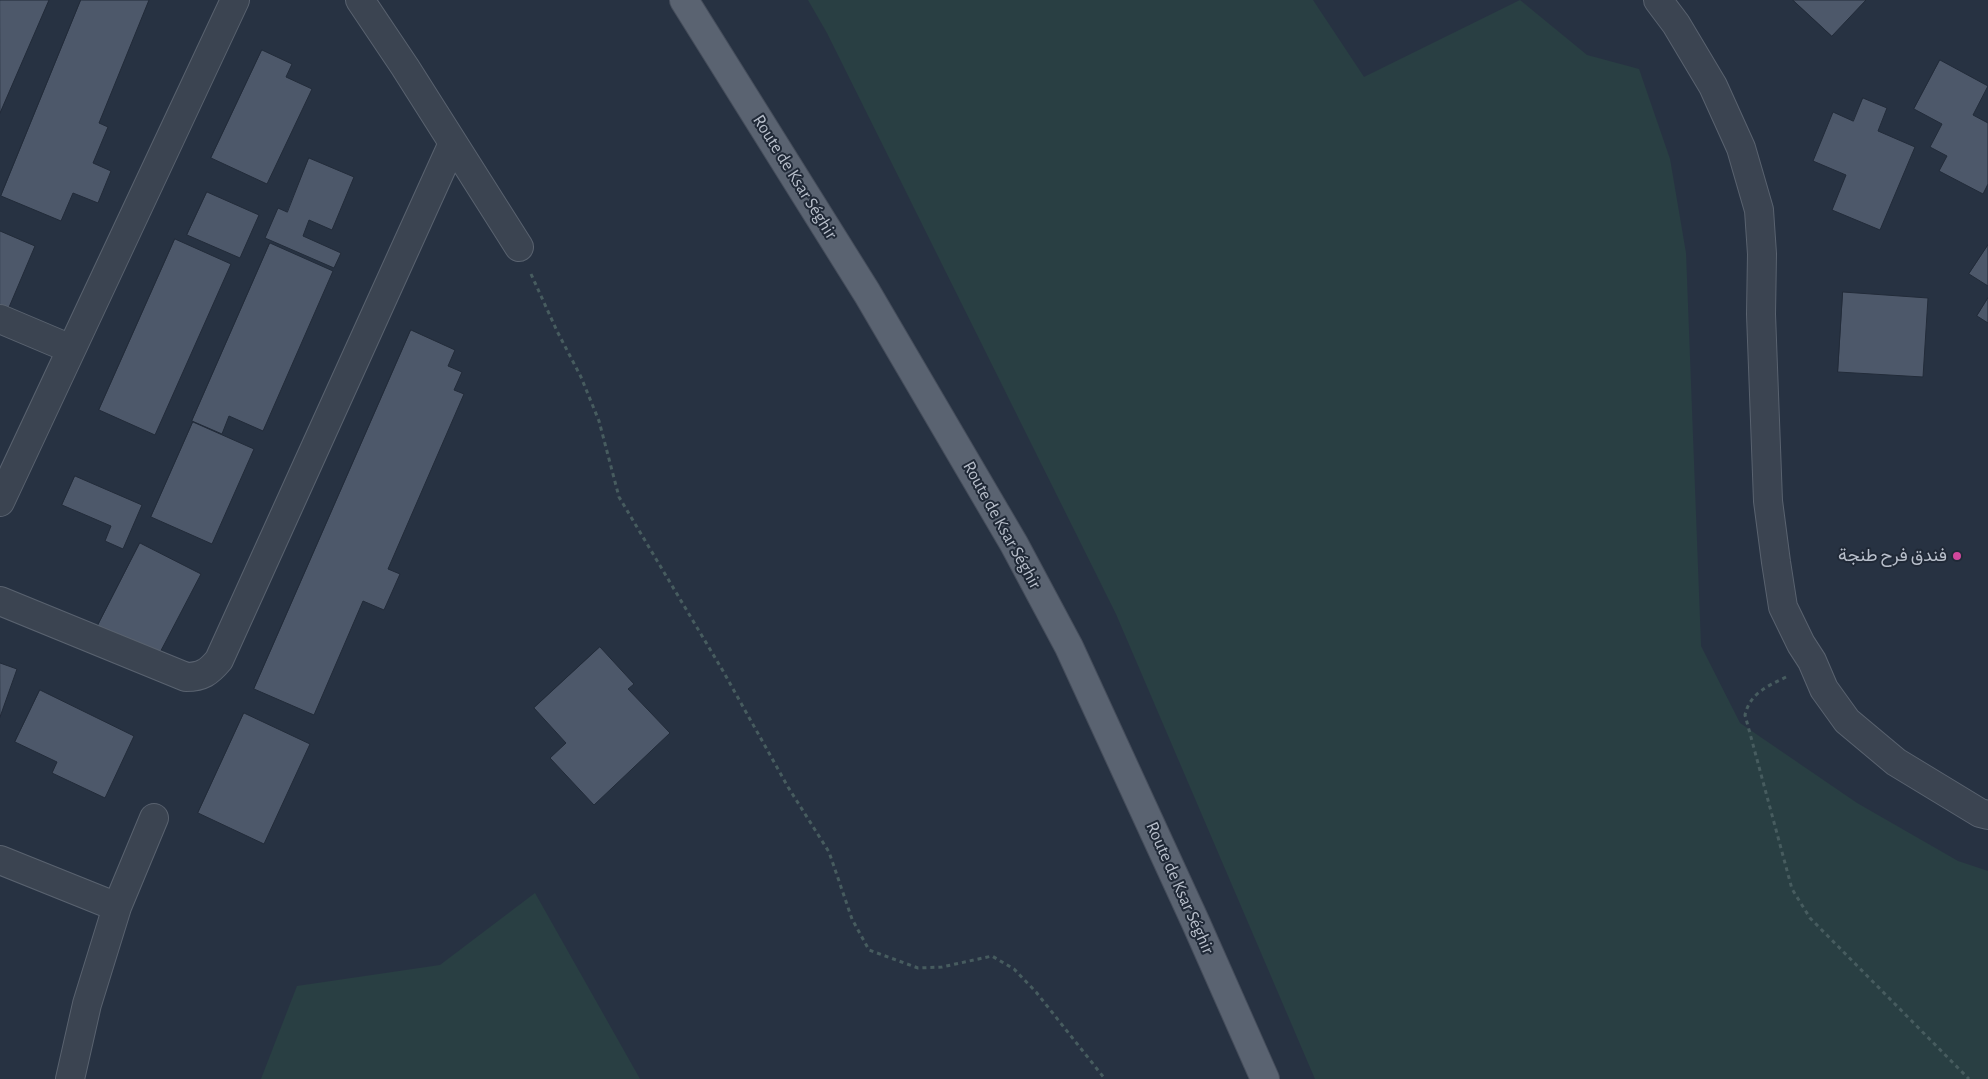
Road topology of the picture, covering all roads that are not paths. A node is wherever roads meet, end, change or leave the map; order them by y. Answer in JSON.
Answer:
{"nodes":[{"id":1,"x":235,"y":0,"type":"edge"},
{"id":2,"x":360,"y":0,"type":"edge"},
{"id":3,"x":684,"y":0,"type":"edge"},
{"id":4,"x":1658,"y":0,"type":"edge"},
{"id":5,"x":453,"y":143,"type":"junction"},
{"id":6,"x":519,"y":247,"type":"road end"},
{"id":7,"x":0,"y":319,"type":"edge"},
{"id":8,"x":71,"y":349,"type":"junction"},
{"id":9,"x":0,"y":502,"type":"edge"},
{"id":10,"x":0,"y":600,"type":"edge"},
{"id":11,"x":1988,"y":815,"type":"edge"},
{"id":12,"x":154,"y":818,"type":"dead end"},
{"id":13,"x":0,"y":860,"type":"edge"},
{"id":14,"x":117,"y":907,"type":"junction"},
{"id":15,"x":70,"y":1079,"type":"edge"},
{"id":16,"x":1265,"y":1079,"type":"edge"}],
"edges":[{"from":1,"to":8,"type":"street"},
{"from":2,"to":5,"type":"street"},
{"from":3,"to":16,"type":"main road","name":"Route de Ksar Séghir"},
{"from":4,"to":11,"type":"street"},
{"from":5,"to":6,"type":"street"},
{"from":5,"to":10,"type":"street"},
{"from":7,"to":8,"type":"street"},
{"from":8,"to":9,"type":"street"},
{"from":12,"to":14,"type":"street"},
{"from":13,"to":14,"type":"street"},
{"from":14,"to":15,"type":"street"}]}
